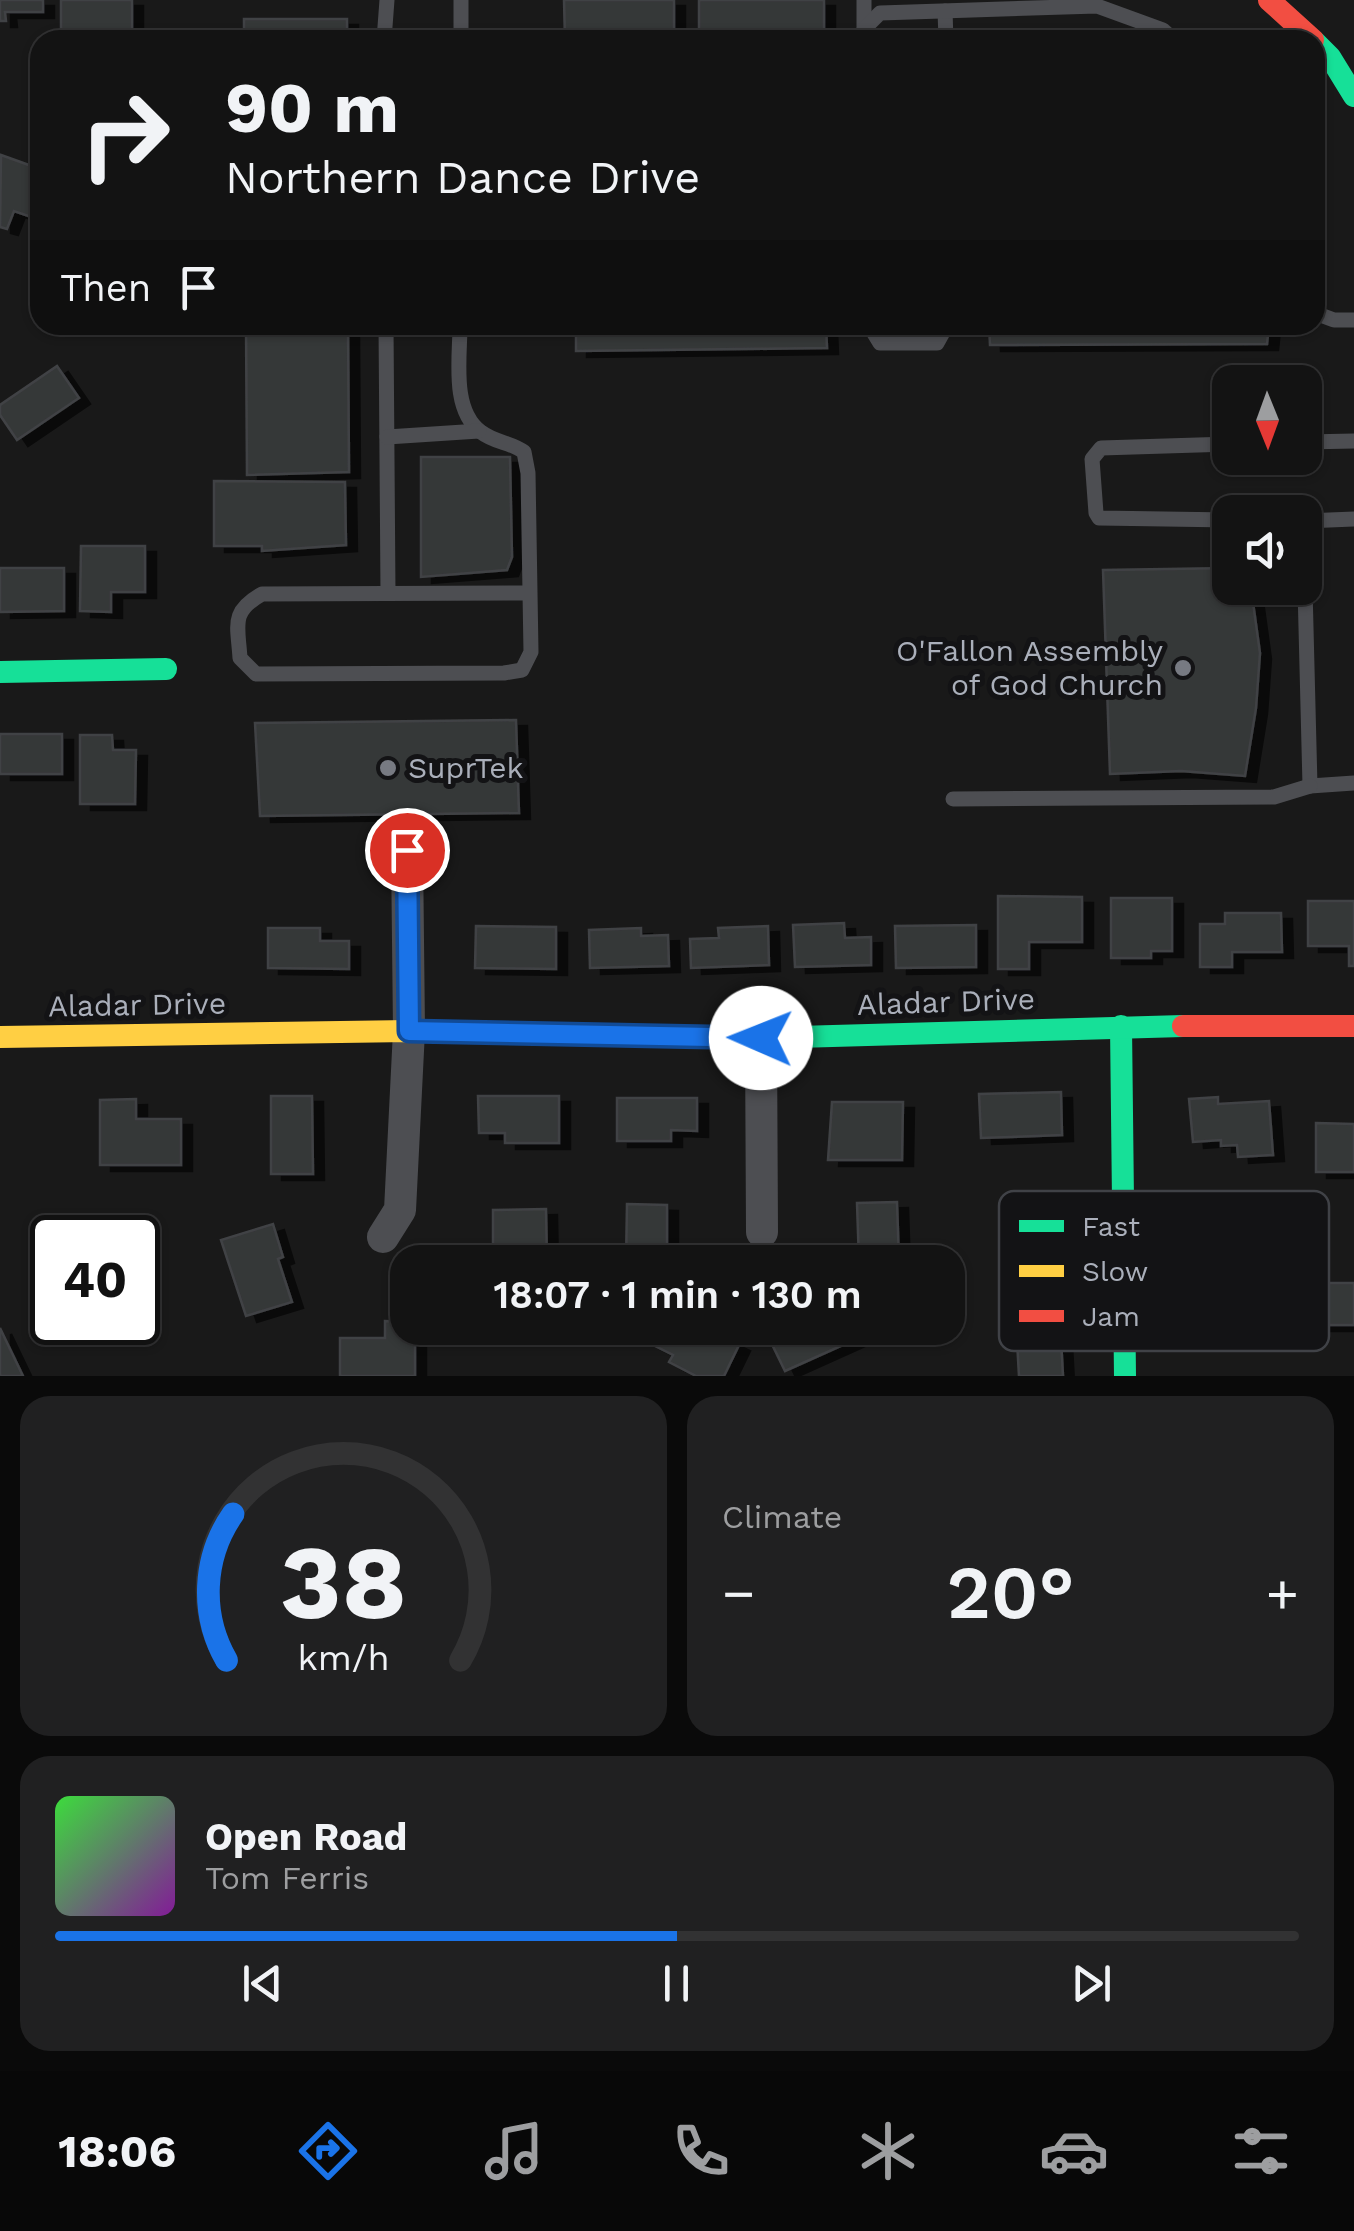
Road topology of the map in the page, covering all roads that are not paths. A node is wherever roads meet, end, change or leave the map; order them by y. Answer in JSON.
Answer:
{"nodes":[{"id":1,"x":386,"y":0,"type":"edge"},
{"id":2,"x":460,"y":0,"type":"edge"},
{"id":3,"x":864,"y":0,"type":"edge"},
{"id":4,"x":1269,"y":0,"type":"edge"},
{"id":5,"x":945,"y":11,"type":"junction"},
{"id":6,"x":1141,"y":22,"type":"junction"},
{"id":7,"x":384,"y":30,"type":"edge"},
{"id":8,"x":460,"y":30,"type":"edge"},
{"id":9,"x":864,"y":30,"type":"edge"},
{"id":10,"x":868,"y":30,"type":"edge"},
{"id":11,"x":946,"y":30,"type":"edge"},
{"id":12,"x":1140,"y":30,"type":"edge"},
{"id":13,"x":1163,"y":30,"type":"edge"},
{"id":14,"x":1302,"y":30,"type":"edge"},
{"id":15,"x":1325,"y":52,"type":"edge"},
{"id":16,"x":1354,"y":96,"type":"edge"},
{"id":17,"x":1325,"y":317,"type":"edge"},
{"id":18,"x":1354,"y":320,"type":"edge"},
{"id":19,"x":386,"y":335,"type":"edge"},
{"id":20,"x":460,"y":335,"type":"edge"},
{"id":21,"x":875,"y":335,"type":"edge"},
{"id":22,"x":941,"y":335,"type":"edge"},
{"id":23,"x":479,"y":431,"type":"junction"},
{"id":24,"x":387,"y":437,"type":"junction"},
{"id":25,"x":1354,"y":441,"type":"edge"},
{"id":26,"x":1322,"y":442,"type":"edge"},
{"id":27,"x":1212,"y":445,"type":"edge"},
{"id":28,"x":1212,"y":520,"type":"edge"},
{"id":29,"x":1322,"y":520,"type":"edge"},
{"id":30,"x":1354,"y":520,"type":"edge"},
{"id":31,"x":530,"y":593,"type":"junction"},
{"id":32,"x":388,"y":594,"type":"junction"},
{"id":33,"x":1305,"y":605,"type":"edge"},
{"id":34,"x":166,"y":669,"type":"dead end"},
{"id":35,"x":0,"y":672,"type":"edge"},
{"id":36,"x":1354,"y":784,"type":"edge"},
{"id":37,"x":1310,"y":786,"type":"junction"},
{"id":38,"x":953,"y":799,"type":"dead end"},
{"id":39,"x":407,"y":850,"type":"dead end"},
{"id":40,"x":1121,"y":1026,"type":"junction"},
{"id":41,"x":1354,"y":1026,"type":"edge"},
{"id":42,"x":409,"y":1031,"type":"junction"},
{"id":43,"x":0,"y":1037,"type":"edge"},
{"id":44,"x":761,"y":1038,"type":"junction"},
{"id":45,"x":1123,"y":1191,"type":"edge"},
{"id":46,"x":762,"y":1232,"type":"dead end"},
{"id":47,"x":383,"y":1237,"type":"dead end"},
{"id":48,"x":1125,"y":1351,"type":"edge"},
{"id":49,"x":1125,"y":1376,"type":"edge"}],
"edges":[{"from":1,"to":7,"type":"lane"},
{"from":2,"to":8,"type":"lane"},
{"from":3,"to":9,"type":"lane"},
{"from":4,"to":14,"type":"street"},
{"from":5,"to":6,"type":"lane"},
{"from":5,"to":10,"type":"lane"},
{"from":5,"to":11,"type":"lane"},
{"from":6,"to":12,"type":"lane"},
{"from":6,"to":13,"type":"lane"},
{"from":15,"to":16,"type":"street"},
{"from":17,"to":18,"type":"lane"},
{"from":19,"to":24,"type":"lane"},
{"from":20,"to":23,"type":"lane"},
{"from":21,"to":22,"type":"lane"},
{"from":23,"to":24,"type":"lane"},
{"from":23,"to":31,"type":"lane"},
{"from":24,"to":32,"type":"lane"},
{"from":25,"to":26,"type":"lane"},
{"from":27,"to":28,"type":"lane"},
{"from":29,"to":30,"type":"lane"},
{"from":31,"to":32,"type":"lane"},
{"from":31,"to":32,"type":"lane"},
{"from":33,"to":37,"type":"lane"},
{"from":34,"to":35,"type":"street"},
{"from":36,"to":37,"type":"lane"},
{"from":37,"to":38,"type":"lane"},
{"from":39,"to":42,"type":"street"},
{"from":40,"to":41,"type":"street","name":"Aladar Drive"},
{"from":40,"to":44,"type":"street","name":"Aladar Drive"},
{"from":40,"to":45,"type":"street"},
{"from":42,"to":43,"type":"street","name":"Aladar Drive"},
{"from":42,"to":44,"type":"street","name":"Aladar Drive"},
{"from":42,"to":47,"type":"street"},
{"from":44,"to":46,"type":"street"},
{"from":48,"to":49,"type":"street"}]}
